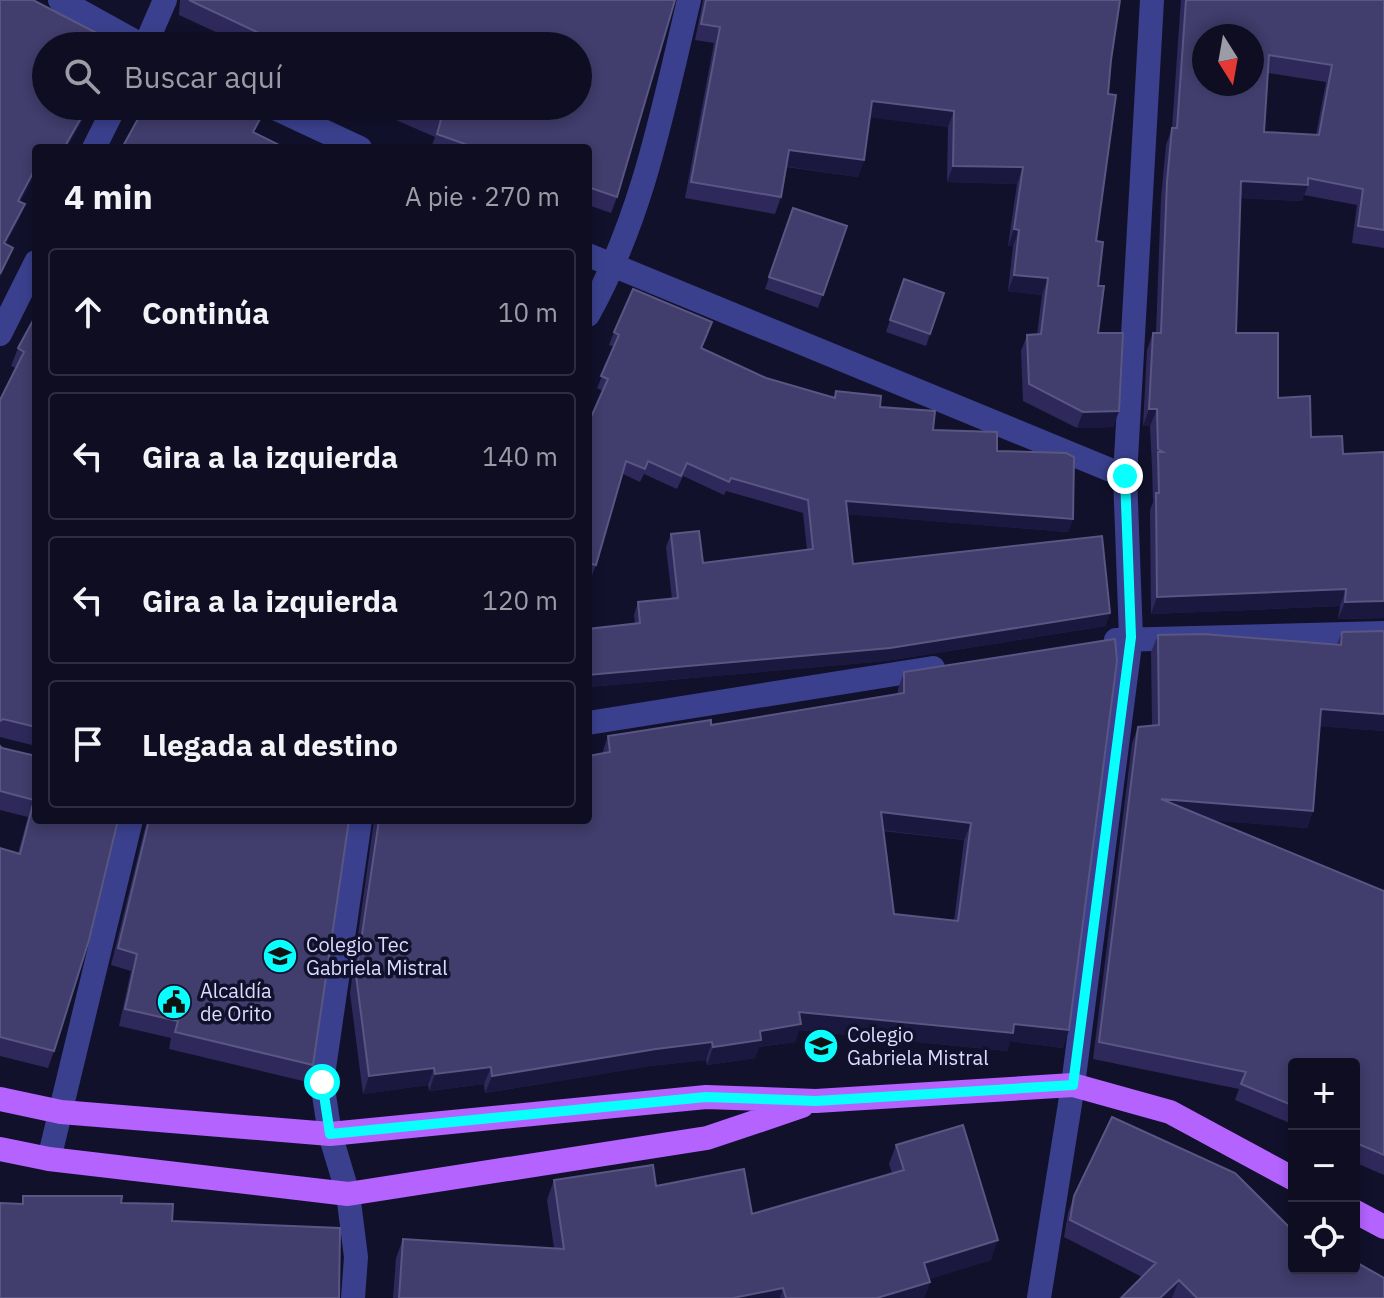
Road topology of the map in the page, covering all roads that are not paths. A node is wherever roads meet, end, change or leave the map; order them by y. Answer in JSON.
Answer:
{"nodes":[{"id":1,"x":60,"y":0,"type":"edge"},
{"id":2,"x":165,"y":0,"type":"edge"},
{"id":3,"x":689,"y":0,"type":"edge"},
{"id":4,"x":1152,"y":0,"type":"edge"},
{"id":5,"x":118,"y":32,"type":"edge"},
{"id":6,"x":150,"y":32,"type":"edge"},
{"id":7,"x":108,"y":120,"type":"edge"},
{"id":8,"x":300,"y":120,"type":"edge"},
{"id":9,"x":96,"y":144,"type":"edge"},
{"id":10,"x":351,"y":144,"type":"edge"},
{"id":11,"x":592,"y":257,"type":"edge"},
{"id":12,"x":614,"y":268,"type":"junction"},
{"id":13,"x":32,"y":270,"type":"edge"},
{"id":14,"x":592,"y":308,"type":"edge"},
{"id":15,"x":0,"y":334,"type":"edge"},
{"id":16,"x":1125,"y":476,"type":"junction"},
{"id":17,"x":1384,"y":633,"type":"edge"},
{"id":18,"x":1131,"y":637,"type":"junction"},
{"id":19,"x":1100,"y":642,"type":"edge"},
{"id":20,"x":960,"y":664,"type":"edge"},
{"id":21,"x":592,"y":722,"type":"edge"},
{"id":22,"x":130,"y":824,"type":"edge"},
{"id":23,"x":359,"y":824,"type":"edge"},
{"id":24,"x":1073,"y":1085,"type":"junction"},
{"id":25,"x":0,"y":1099,"type":"edge"},
{"id":26,"x":816,"y":1101,"type":"junction"},
{"id":27,"x":61,"y":1112,"type":"junction"},
{"id":28,"x":330,"y":1134,"type":"junction"},
{"id":29,"x":0,"y":1149,"type":"edge"},
{"id":30,"x":49,"y":1159,"type":"junction"},
{"id":31,"x":1288,"y":1176,"type":"edge"},
{"id":32,"x":348,"y":1194,"type":"junction"},
{"id":33,"x":1360,"y":1214,"type":"edge"},
{"id":34,"x":1384,"y":1227,"type":"edge"},
{"id":35,"x":353,"y":1298,"type":"edge"},
{"id":36,"x":1039,"y":1298,"type":"edge"}],
"edges":[{"from":1,"to":5,"type":"street"},
{"from":2,"to":6,"type":"street"},
{"from":3,"to":12,"type":"street"},
{"from":4,"to":16,"type":"street"},
{"from":7,"to":9,"type":"street"},
{"from":8,"to":10,"type":"street"},
{"from":11,"to":12,"type":"street"},
{"from":12,"to":14,"type":"street"},
{"from":12,"to":16,"type":"street"},
{"from":13,"to":15,"type":"street"},
{"from":16,"to":18,"type":"street"},
{"from":17,"to":18,"type":"street"},
{"from":18,"to":19,"type":"street"},
{"from":18,"to":24,"type":"street"},
{"from":20,"to":21,"type":"street"},
{"from":22,"to":27,"type":"street"},
{"from":23,"to":28,"type":"street"},
{"from":24,"to":26,"type":"main road"},
{"from":24,"to":31,"type":"main road"},
{"from":24,"to":36,"type":"street"},
{"from":25,"to":27,"type":"main road"},
{"from":26,"to":28,"type":"main road"},
{"from":26,"to":32,"type":"main road"},
{"from":27,"to":28,"type":"main road"},
{"from":27,"to":30,"type":"street"},
{"from":28,"to":32,"type":"street"},
{"from":29,"to":30,"type":"main road"},
{"from":30,"to":32,"type":"main road"},
{"from":32,"to":35,"type":"street"},
{"from":33,"to":34,"type":"main road"}]}
